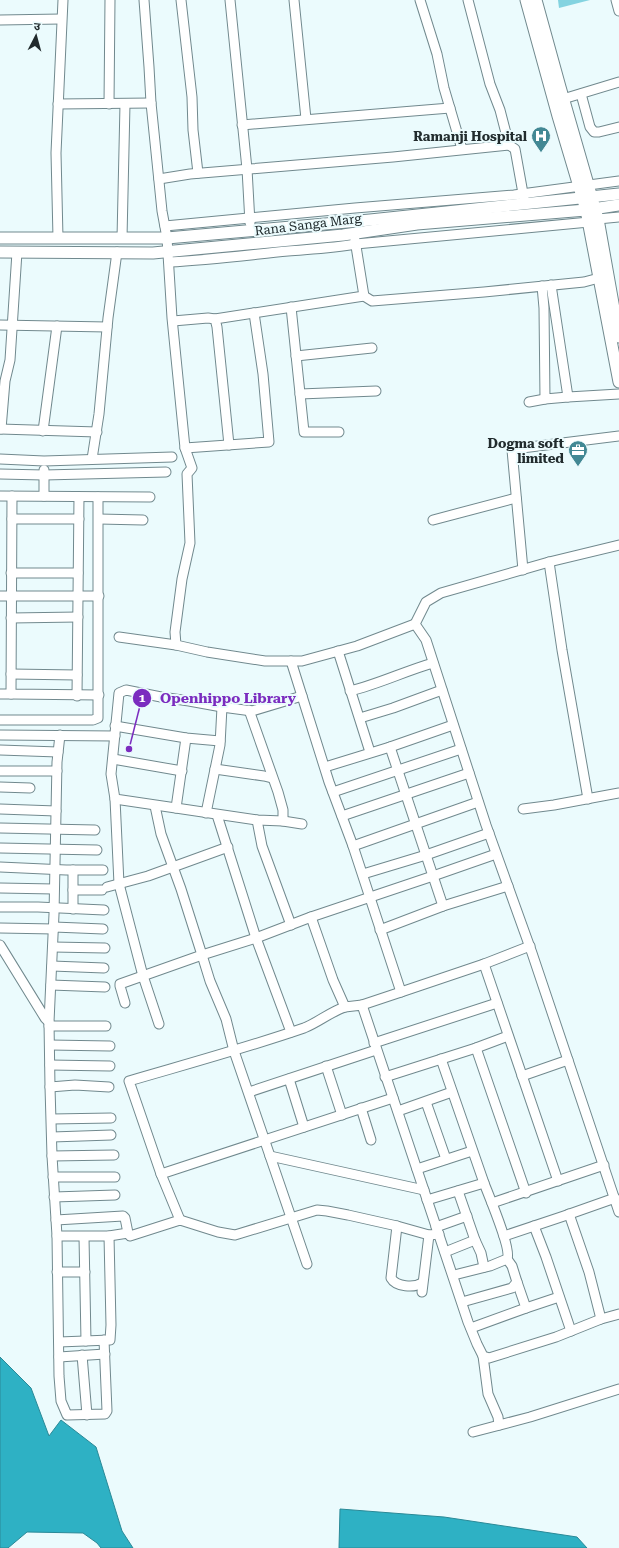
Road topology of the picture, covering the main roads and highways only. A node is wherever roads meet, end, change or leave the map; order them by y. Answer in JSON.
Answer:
{"nodes":[{"id":1,"x":526,"y":0,"type":"edge"},
{"id":2,"x":536,"y":0,"type":"edge"},
{"id":3,"x":584,"y":185,"type":"junction"},
{"id":4,"x":619,"y":194,"type":"edge"},
{"id":5,"x":589,"y":204,"type":"junction"},
{"id":6,"x":619,"y":205,"type":"edge"},
{"id":7,"x":594,"y":221,"type":"junction"},
{"id":8,"x":0,"y":238,"type":"edge"},
{"id":9,"x":0,"y":252,"type":"edge"},
{"id":10,"x":615,"y":297,"type":"edge"},
{"id":11,"x":619,"y":337,"type":"edge"},
{"id":12,"x":619,"y":382,"type":"edge"}],
"edges":[{"from":1,"to":3,"type":"main road"},
{"from":2,"to":3,"type":"main road"},
{"from":3,"to":5,"type":"main road"},
{"from":4,"to":5,"type":"main road","name":"Rana Sanga Marg"},
{"from":5,"to":6,"type":"main road","name":"Rana Sanga Marg"},
{"from":5,"to":7,"type":"main road"},
{"from":5,"to":8,"type":"main road","name":"Rana Sanga Marg"},
{"from":5,"to":9,"type":"main road","name":"Rana Sanga Marg"},
{"from":7,"to":10,"type":"main road"},
{"from":7,"to":12,"type":"main road"},
{"from":10,"to":11,"type":"main road"}]}
